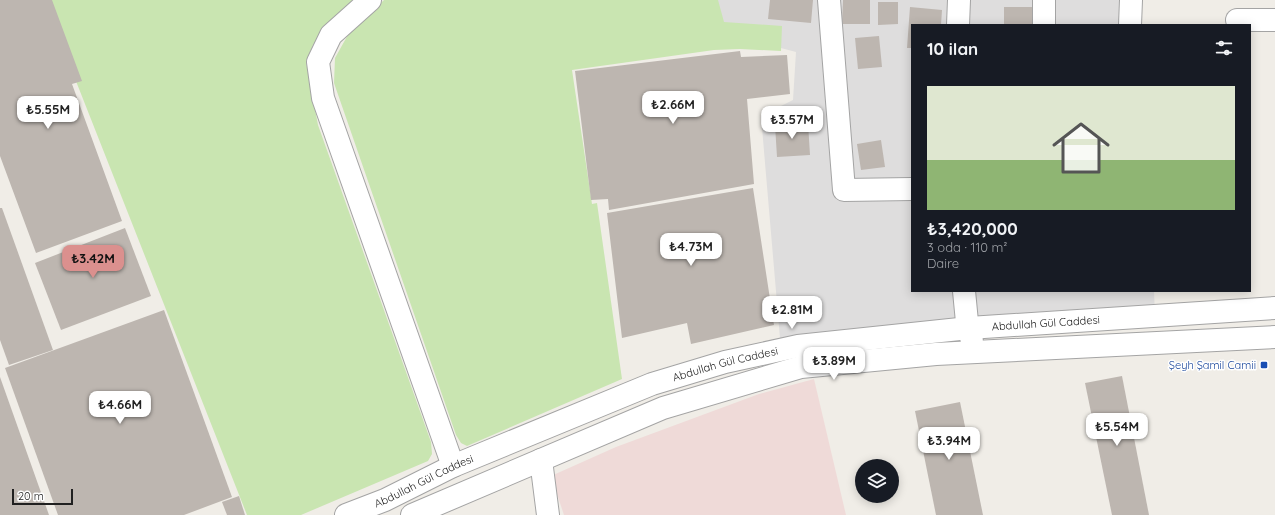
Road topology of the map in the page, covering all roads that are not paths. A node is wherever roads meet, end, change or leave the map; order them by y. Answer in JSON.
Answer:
{"nodes":[{"id":1,"x":370,"y":0,"type":"edge"},
{"id":2,"x":829,"y":0,"type":"edge"},
{"id":3,"x":959,"y":0,"type":"edge"},
{"id":4,"x":1044,"y":0,"type":"edge"},
{"id":5,"x":1130,"y":0,"type":"edge"},
{"id":6,"x":1237,"y":20,"type":"dead end"},
{"id":7,"x":1275,"y":20,"type":"edge"},
{"id":8,"x":958,"y":24,"type":"edge"},
{"id":9,"x":1044,"y":24,"type":"edge"},
{"id":10,"x":1130,"y":24,"type":"edge"},
{"id":11,"x":911,"y":189,"type":"edge"},
{"id":12,"x":964,"y":292,"type":"edge"},
{"id":13,"x":1275,"y":308,"type":"edge"},
{"id":14,"x":969,"y":328,"type":"junction"},
{"id":15,"x":1275,"y":337,"type":"edge"},
{"id":16,"x":974,"y":352,"type":"junction"},
{"id":17,"x":540,"y":460,"type":"junction"},
{"id":18,"x":453,"y":466,"type":"junction"},
{"id":19,"x":388,"y":507,"type":"edge"},
{"id":20,"x":423,"y":513,"type":"edge"},
{"id":21,"x":346,"y":515,"type":"edge"},
{"id":22,"x":548,"y":515,"type":"edge"}],
"edges":[{"from":1,"to":18,"type":"street"},
{"from":2,"to":11,"type":"street"},
{"from":3,"to":8,"type":"street"},
{"from":4,"to":9,"type":"street"},
{"from":5,"to":10,"type":"street"},
{"from":6,"to":7,"type":"street"},
{"from":12,"to":14,"type":"street"},
{"from":13,"to":14,"type":"street","name":"Abdullah Gül Caddesi"},
{"from":14,"to":16,"type":"street"},
{"from":14,"to":18,"type":"street","name":"Abdullah Gül Caddesi"},
{"from":15,"to":16,"type":"street","name":"Abdullah Gül Caddesi"},
{"from":16,"to":17,"type":"street","name":"Abdullah Gül Caddesi"},
{"from":17,"to":20,"type":"street","name":"Abdullah Gül Caddesi"},
{"from":17,"to":22,"type":"street"},
{"from":18,"to":19,"type":"street","name":"Abdullah Gül Caddesi"},
{"from":19,"to":21,"type":"street","name":"Abdullah Gül Caddesi"}]}
